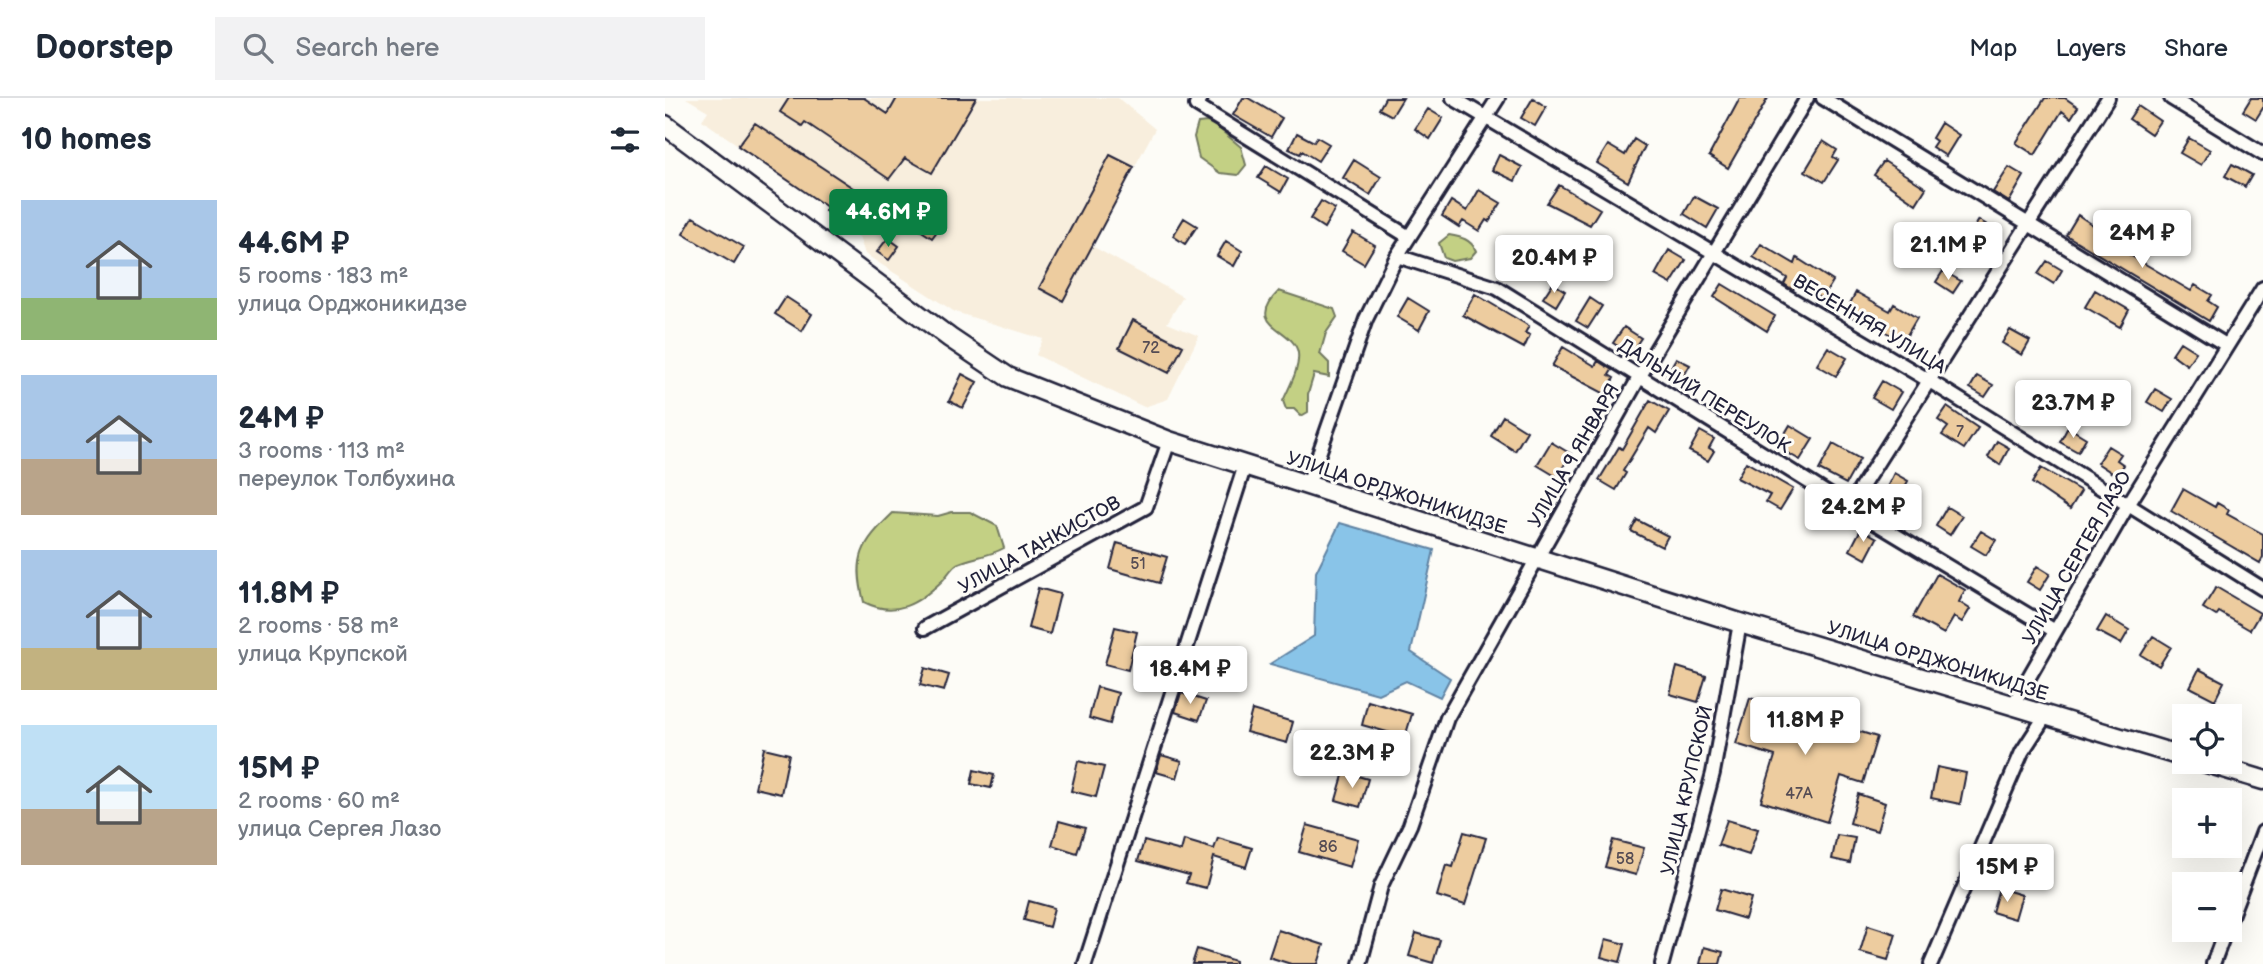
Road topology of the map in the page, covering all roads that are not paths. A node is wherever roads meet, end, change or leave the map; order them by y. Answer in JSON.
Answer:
{"nodes":[{"id":1,"x":1453,"y":98,"type":"edge"},
{"id":2,"x":1498,"y":98,"type":"edge"},
{"id":3,"x":1807,"y":98,"type":"edge"},
{"id":4,"x":1823,"y":98,"type":"edge"},
{"id":5,"x":2108,"y":98,"type":"edge"},
{"id":6,"x":2171,"y":98,"type":"edge"},
{"id":7,"x":1198,"y":102,"type":"edge"},
{"id":8,"x":1485,"y":118,"type":"junction"},
{"id":9,"x":665,"y":125,"type":"edge"},
{"id":10,"x":2263,"y":154,"type":"edge"},
{"id":11,"x":2027,"y":224,"type":"junction"},
{"id":12,"x":1409,"y":237,"type":"junction"},
{"id":13,"x":1714,"y":253,"type":"junction"},
{"id":14,"x":1397,"y":257,"type":"junction"},
{"id":15,"x":2263,"y":288,"type":"edge"},
{"id":16,"x":2227,"y":345,"type":"junction"},
{"id":17,"x":1640,"y":376,"type":"junction"},
{"id":18,"x":1928,"y":380,"type":"junction"},
{"id":19,"x":1169,"y":441,"type":"junction"},
{"id":20,"x":1245,"y":465,"type":"junction"},
{"id":21,"x":1308,"y":485,"type":"junction"},
{"id":22,"x":2128,"y":505,"type":"junction"},
{"id":23,"x":1849,"y":507,"type":"junction"},
{"id":24,"x":1536,"y":559,"type":"junction"},
{"id":25,"x":2263,"y":589,"type":"edge"},
{"id":26,"x":1740,"y":622,"type":"junction"},
{"id":27,"x":925,"y":628,"type":"dead end"},
{"id":28,"x":2056,"y":631,"type":"junction"},
{"id":29,"x":2014,"y":704,"type":"junction"},
{"id":30,"x":2046,"y":715,"type":"junction"},
{"id":31,"x":2172,"y":753,"type":"edge"},
{"id":32,"x":2242,"y":774,"type":"edge"},
{"id":33,"x":2263,"y":780,"type":"edge"},
{"id":34,"x":2263,"y":832,"type":"edge"},
{"id":35,"x":2242,"y":887,"type":"edge"},
{"id":36,"x":2221,"y":942,"type":"edge"},
{"id":37,"x":1085,"y":964,"type":"edge"},
{"id":38,"x":1360,"y":964,"type":"edge"},
{"id":39,"x":1662,"y":964,"type":"edge"},
{"id":40,"x":1931,"y":964,"type":"edge"},
{"id":41,"x":2213,"y":964,"type":"edge"}],
"edges":[{"from":1,"to":8,"type":"street","name":"ВЕСЕННЯЯ УЛИЦА"},
{"from":2,"to":8,"type":"street"},
{"from":3,"to":13,"type":"street","name":"УЛИЦА 9 ЯНВАРЯ"},
{"from":4,"to":11,"type":"street"},
{"from":5,"to":11,"type":"street"},
{"from":6,"to":10,"type":"street"},
{"from":7,"to":12,"type":"street"},
{"from":8,"to":12,"type":"street"},
{"from":8,"to":13,"type":"street","name":"ВЕСЕННЯЯ УЛИЦА"},
{"from":9,"to":19,"type":"main road","name":"УЛИЦА ОРДЖОНИКИДЗЕ"},
{"from":11,"to":16,"type":"street"},
{"from":11,"to":18,"type":"street"},
{"from":12,"to":14,"type":"street"},
{"from":13,"to":17,"type":"street","name":"УЛИЦА 9 ЯНВАРЯ"},
{"from":13,"to":18,"type":"street","name":"ВЕСЕННЯЯ УЛИЦА"},
{"from":14,"to":17,"type":"street","name":"ДАЛЬНИЙ ПЕРЕУЛОК"},
{"from":14,"to":21,"type":"street"},
{"from":15,"to":16,"type":"street","name":"УЛИЦА СЕРГЕЯ ЛАЗО"},
{"from":16,"to":22,"type":"street","name":"УЛИЦА СЕРГЕЯ ЛАЗО"},
{"from":17,"to":23,"type":"street","name":"ДАЛЬНИЙ ПЕРЕУЛОК"},
{"from":17,"to":24,"type":"street","name":"УЛИЦА 9 ЯНВАРЯ"},
{"from":18,"to":22,"type":"street","name":"ВЕСЕННЯЯ УЛИЦА"},
{"from":18,"to":23,"type":"street"},
{"from":19,"to":20,"type":"main road","name":"УЛИЦА ОРДЖОНИКИДЗЕ"},
{"from":19,"to":27,"type":"street","name":"УЛИЦА ТАНКИСТОВ"},
{"from":20,"to":21,"type":"main road","name":"УЛИЦА ОРДЖОНИКИДЗЕ"},
{"from":20,"to":37,"type":"street"},
{"from":21,"to":24,"type":"main road","name":"УЛИЦА ОРДЖОНИКИДЗЕ"},
{"from":22,"to":25,"type":"street","name":"ВЕСЕННЯЯ УЛИЦА"},
{"from":22,"to":28,"type":"street","name":"УЛИЦА СЕРГЕЯ ЛАЗО"},
{"from":23,"to":28,"type":"street","name":"ДАЛЬНИЙ ПЕРЕУЛОК"},
{"from":24,"to":26,"type":"main road","name":"УЛИЦА ОРДЖОНИКИДЗЕ"},
{"from":24,"to":38,"type":"street","name":"УЛИЦА 9 ЯНВАРЯ"},
{"from":26,"to":29,"type":"main road","name":"УЛИЦА ОРДЖОНИКИДЗЕ"},
{"from":26,"to":39,"type":"street","name":"УЛИЦА КРУПСКОЙ"},
{"from":28,"to":29,"type":"street","name":"УЛИЦА СЕРГЕЯ ЛАЗО"},
{"from":29,"to":30,"type":"main road","name":"УЛИЦА ОРДЖОНИКИДЗЕ"},
{"from":30,"to":31,"type":"main road","name":"УЛИЦА ОРДЖОНИКИДЗЕ"},
{"from":30,"to":40,"type":"street"},
{"from":32,"to":33,"type":"main road"},
{"from":34,"to":35,"type":"street"},
{"from":36,"to":41,"type":"street"}]}
